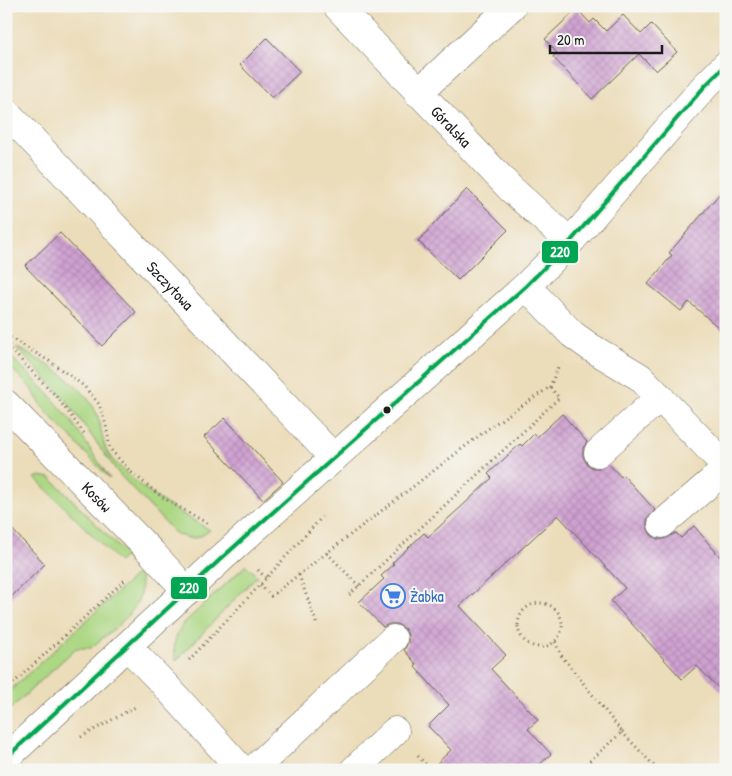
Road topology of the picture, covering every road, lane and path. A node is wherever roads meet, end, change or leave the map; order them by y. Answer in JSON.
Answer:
{"nodes":[{"id":1,"x":337,"y":6,"type":"edge"},
{"id":2,"x":512,"y":6,"type":"edge"},
{"id":3,"x":726,"y":65,"type":"edge"},
{"id":4,"x":418,"y":93,"type":"junction"},
{"id":5,"x":6,"y":112,"type":"edge"},
{"id":6,"x":570,"y":242,"type":"junction"},
{"id":7,"x":526,"y":286,"type":"junction"},
{"id":8,"x":6,"y":335,"type":"edge"},
{"id":9,"x":6,"y":340,"type":"edge"},
{"id":10,"x":559,"y":364,"type":"dead end"},
{"id":11,"x":550,"y":387,"type":"junction"},
{"id":12,"x":660,"y":397,"type":"junction"},
{"id":13,"x":6,"y":404,"type":"edge"},
{"id":14,"x":86,"y":434,"type":"dead end"},
{"id":15,"x":598,"y":453,"type":"dead end"},
{"id":16,"x":334,"y":458,"type":"junction"},
{"id":17,"x":726,"y":467,"type":"edge"},
{"id":18,"x":662,"y":524,"type":"dead end"},
{"id":19,"x":212,"y":525,"type":"dead end"},
{"id":20,"x":327,"y":553,"type":"junction"},
{"id":21,"x":299,"y":574,"type":"junction"},
{"id":22,"x":127,"y":578,"type":"dead end"},
{"id":23,"x":260,"y":585,"type":"dead end"},
{"id":24,"x":359,"y":586,"type":"junction"},
{"id":25,"x":187,"y":591,"type":"junction"},
{"id":26,"x":347,"y":597,"type":"dead end"},
{"id":27,"x":317,"y":625,"type":"dead end"},
{"id":28,"x":394,"y":639,"type":"dead end"},
{"id":29,"x":555,"y":642,"type":"junction"},
{"id":30,"x":127,"y":646,"type":"junction"},
{"id":31,"x":6,"y":690,"type":"edge"},
{"id":32,"x":395,"y":731,"type":"dead end"},
{"id":33,"x":622,"y":732,"type":"junction"},
{"id":34,"x":6,"y":758,"type":"edge"},
{"id":35,"x":242,"y":770,"type":"edge"},
{"id":36,"x":253,"y":770,"type":"edge"},
{"id":37,"x":354,"y":770,"type":"edge"},
{"id":38,"x":580,"y":770,"type":"edge"},
{"id":39,"x":658,"y":770,"type":"edge"}],
"edges":[{"from":1,"to":4,"type":"street","name":"Góralska"},
{"from":2,"to":4,"type":"street"},
{"from":3,"to":6,"type":"street"},
{"from":4,"to":6,"type":"street","name":"Góralska"},
{"from":5,"to":16,"type":"street","name":"Szczytowa"},
{"from":6,"to":7,"type":"street"},
{"from":7,"to":12,"type":"street"},
{"from":7,"to":16,"type":"street"},
{"from":8,"to":19,"type":"path"},
{"from":9,"to":14,"type":"path"},
{"from":10,"to":11,"type":"path"},
{"from":11,"to":20,"type":"path"},
{"from":11,"to":24,"type":"path"},
{"from":12,"to":15,"type":"street"},
{"from":12,"to":17,"type":"street"},
{"from":13,"to":25,"type":"street","name":"Kosów"},
{"from":16,"to":25,"type":"street"},
{"from":17,"to":18,"type":"street"},
{"from":20,"to":21,"type":"path"},
{"from":20,"to":24,"type":"path"},
{"from":21,"to":23,"type":"path"},
{"from":21,"to":27,"type":"path"},
{"from":22,"to":31,"type":"path"},
{"from":24,"to":26,"type":"path"},
{"from":25,"to":30,"type":"street"},
{"from":28,"to":36,"type":"street"},
{"from":29,"to":29,"type":"path"},
{"from":29,"to":33,"type":"path"},
{"from":30,"to":34,"type":"street"},
{"from":30,"to":35,"type":"street"},
{"from":32,"to":37,"type":"street"},
{"from":33,"to":38,"type":"path"},
{"from":33,"to":39,"type":"path"}]}
